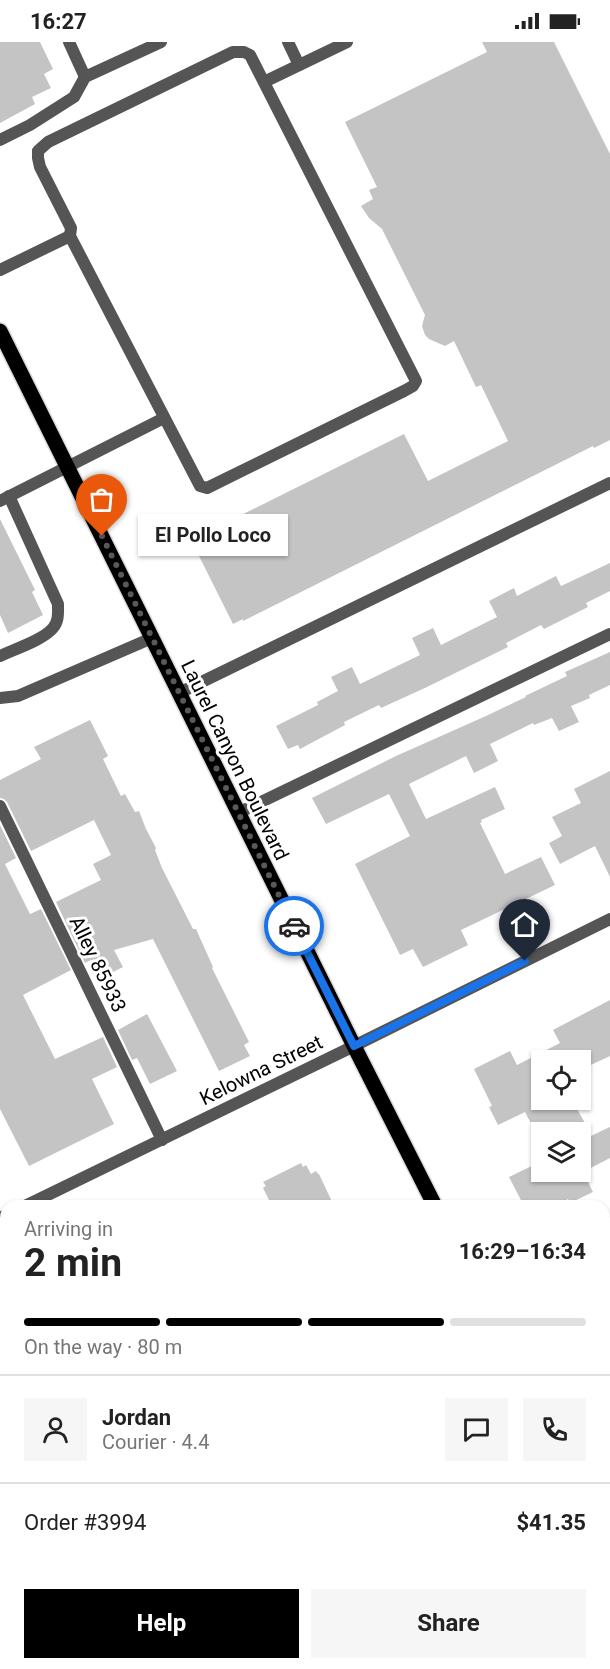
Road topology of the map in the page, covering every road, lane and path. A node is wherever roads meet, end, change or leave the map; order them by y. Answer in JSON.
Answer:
{"nodes":[{"id":1,"x":69,"y":42,"type":"edge"},
{"id":2,"x":161,"y":42,"type":"edge"},
{"id":3,"x":288,"y":42,"type":"edge"},
{"id":4,"x":347,"y":42,"type":"edge"},
{"id":5,"x":299,"y":65,"type":"junction"},
{"id":6,"x":86,"y":77,"type":"junction"},
{"id":7,"x":264,"y":82,"type":"junction"},
{"id":8,"x":0,"y":140,"type":"edge"},
{"id":9,"x":70,"y":236,"type":"junction"},
{"id":10,"x":0,"y":270,"type":"edge"},
{"id":11,"x":0,"y":331,"type":"edge"},
{"id":12,"x":164,"y":418,"type":"junction"},
{"id":13,"x":67,"y":468,"type":"junction"},
{"id":14,"x":610,"y":483,"type":"edge"},
{"id":15,"x":4,"y":499,"type":"edge"},
{"id":16,"x":610,"y":634,"type":"edge"},
{"id":17,"x":152,"y":638,"type":"junction"},
{"id":18,"x":0,"y":656,"type":"edge"},
{"id":19,"x":179,"y":693,"type":"junction"},
{"id":20,"x":0,"y":698,"type":"edge"},
{"id":21,"x":0,"y":806,"type":"edge"},
{"id":22,"x":238,"y":813,"type":"junction"},
{"id":23,"x":610,"y":919,"type":"edge"},
{"id":24,"x":354,"y":1046,"type":"junction"},
{"id":25,"x":162,"y":1140,"type":"junction"},
{"id":26,"x":37,"y":1200,"type":"edge"},
{"id":27,"x":432,"y":1200,"type":"edge"}],
"edges":[{"from":1,"to":6,"type":"street"},
{"from":2,"to":6,"type":"street"},
{"from":3,"to":5,"type":"street"},
{"from":4,"to":5,"type":"street"},
{"from":5,"to":7,"type":"street"},
{"from":6,"to":8,"type":"street"},
{"from":7,"to":9,"type":"street"},
{"from":7,"to":12,"type":"street"},
{"from":9,"to":10,"type":"street"},
{"from":9,"to":12,"type":"street"},
{"from":11,"to":13,"type":"main road","name":"Laurel Canyon Boulevard"},
{"from":12,"to":13,"type":"street"},
{"from":13,"to":15,"type":"street"},
{"from":13,"to":17,"type":"main road","name":"Laurel Canyon Boulevard"},
{"from":14,"to":19,"type":"street"},
{"from":15,"to":18,"type":"street"},
{"from":16,"to":22,"type":"street"},
{"from":17,"to":19,"type":"main road","name":"Laurel Canyon Boulevard"},
{"from":17,"to":20,"type":"street"},
{"from":19,"to":22,"type":"main road","name":"Laurel Canyon Boulevard"},
{"from":21,"to":25,"type":"street","name":"Alley 85933"},
{"from":22,"to":24,"type":"main road","name":"Laurel Canyon Boulevard"},
{"from":23,"to":24,"type":"street","name":"Kelowna Street"},
{"from":24,"to":25,"type":"street","name":"Kelowna Street"},
{"from":24,"to":27,"type":"main road","name":"Laurel Canyon Boulevard"},
{"from":25,"to":26,"type":"street","name":"Kelowna Street"}]}
